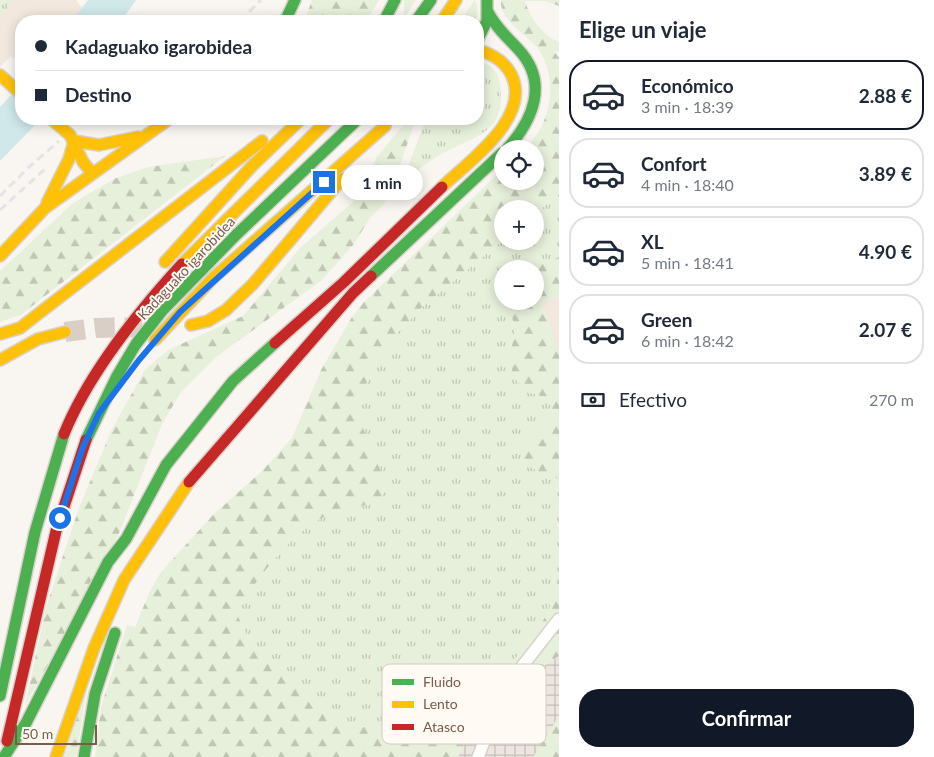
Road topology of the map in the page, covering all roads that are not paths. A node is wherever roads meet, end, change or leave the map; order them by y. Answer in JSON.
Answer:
{"nodes":[{"id":1,"x":295,"y":0,"type":"edge"},
{"id":2,"x":395,"y":0,"type":"edge"},
{"id":3,"x":431,"y":0,"type":"edge"},
{"id":4,"x":456,"y":0,"type":"edge"},
{"id":5,"x":488,"y":3,"type":"edge"},
{"id":6,"x":288,"y":15,"type":"edge"},
{"id":7,"x":387,"y":15,"type":"edge"},
{"id":8,"x":396,"y":15,"type":"edge"},
{"id":9,"x":420,"y":15,"type":"edge"},
{"id":10,"x":446,"y":15,"type":"edge"},
{"id":11,"x":484,"y":29,"type":"edge"},
{"id":12,"x":484,"y":51,"type":"edge"},
{"id":13,"x":0,"y":75,"type":"edge"},
{"id":14,"x":15,"y":89,"type":"edge"},
{"id":15,"x":59,"y":125,"type":"edge"},
{"id":16,"x":161,"y":125,"type":"edge"},
{"id":17,"x":282,"y":125,"type":"edge"},
{"id":18,"x":295,"y":125,"type":"edge"},
{"id":19,"x":323,"y":125,"type":"edge"},
{"id":20,"x":352,"y":125,"type":"edge"},
{"id":21,"x":384,"y":125,"type":"edge"},
{"id":22,"x":386,"y":125,"type":"edge"},
{"id":23,"x":145,"y":136,"type":"junction"},
{"id":24,"x":514,"y":140,"type":"edge"},
{"id":25,"x":74,"y":141,"type":"junction"},
{"id":26,"x":494,"y":161,"type":"edge"},
{"id":27,"x":92,"y":173,"type":"junction"},
{"id":28,"x":45,"y":208,"type":"junction"},
{"id":29,"x":0,"y":256,"type":"edge"},
{"id":30,"x":159,"y":269,"type":"dead end"},
{"id":31,"x":191,"y":325,"type":"dead end"},
{"id":32,"x":65,"y":332,"type":"tunnel mouth"},
{"id":33,"x":0,"y":334,"type":"edge"},
{"id":34,"x":108,"y":334,"type":"dead end"},
{"id":35,"x":0,"y":360,"type":"edge"},
{"id":36,"x":99,"y":413,"type":"junction"},
{"id":37,"x":64,"y":435,"type":"junction"},
{"id":38,"x":126,"y":539,"type":"junction"},
{"id":39,"x":142,"y":553,"type":"junction"},
{"id":40,"x":136,"y":584,"type":"dead end"},
{"id":41,"x":559,"y":619,"type":"edge"},
{"id":42,"x":118,"y":626,"type":"dead end"},
{"id":43,"x":524,"y":664,"type":"edge"},
{"id":44,"x":0,"y":696,"type":"edge"},
{"id":45,"x":483,"y":744,"type":"edge"},
{"id":46,"x":3,"y":757,"type":"edge"},
{"id":47,"x":44,"y":757,"type":"edge"},
{"id":48,"x":56,"y":757,"type":"edge"},
{"id":49,"x":84,"y":757,"type":"edge"},
{"id":50,"x":478,"y":757,"type":"edge"}],
"edges":[{"from":1,"to":6,"type":"main road"},
{"from":2,"to":7,"type":"main road"},
{"from":2,"to":8,"type":"main road"},
{"from":3,"to":9,"type":"main road"},
{"from":4,"to":10,"type":"main road"},
{"from":5,"to":11,"type":"main road"},
{"from":5,"to":24,"type":"main road"},
{"from":12,"to":38,"type":"main road"},
{"from":13,"to":14,"type":"main road"},
{"from":15,"to":25,"type":"main road"},
{"from":16,"to":23,"type":"main road"},
{"from":17,"to":33,"type":"main road"},
{"from":18,"to":30,"type":"main road"},
{"from":19,"to":37,"type":"main road","name":"Kadaguako igarobidea"},
{"from":20,"to":36,"type":"main road","name":"Kadaguako igarobidea"},
{"from":21,"to":36,"type":"main road"},
{"from":22,"to":31,"type":"main road"},
{"from":23,"to":25,"type":"main road"},
{"from":23,"to":27,"type":"main road"},
{"from":25,"to":27,"type":"main road"},
{"from":25,"to":28,"type":"main road"},
{"from":26,"to":39,"type":"main road"},
{"from":27,"to":28,"type":"main road"},
{"from":28,"to":29,"type":"main road"},
{"from":32,"to":35,"type":"main road"},
{"from":34,"to":37,"type":"main road"},
{"from":36,"to":46,"type":"main road","name":"Kadaguako igarobidea"},
{"from":37,"to":44,"type":"main road","name":"Kadaguako igarobidea"},
{"from":38,"to":46,"type":"main road"},
{"from":38,"to":47,"type":"main road"},
{"from":39,"to":40,"type":"main road"},
{"from":39,"to":48,"type":"main road"},
{"from":41,"to":43,"type":"street"},
{"from":42,"to":49,"type":"main road"},
{"from":45,"to":50,"type":"street"}]}
